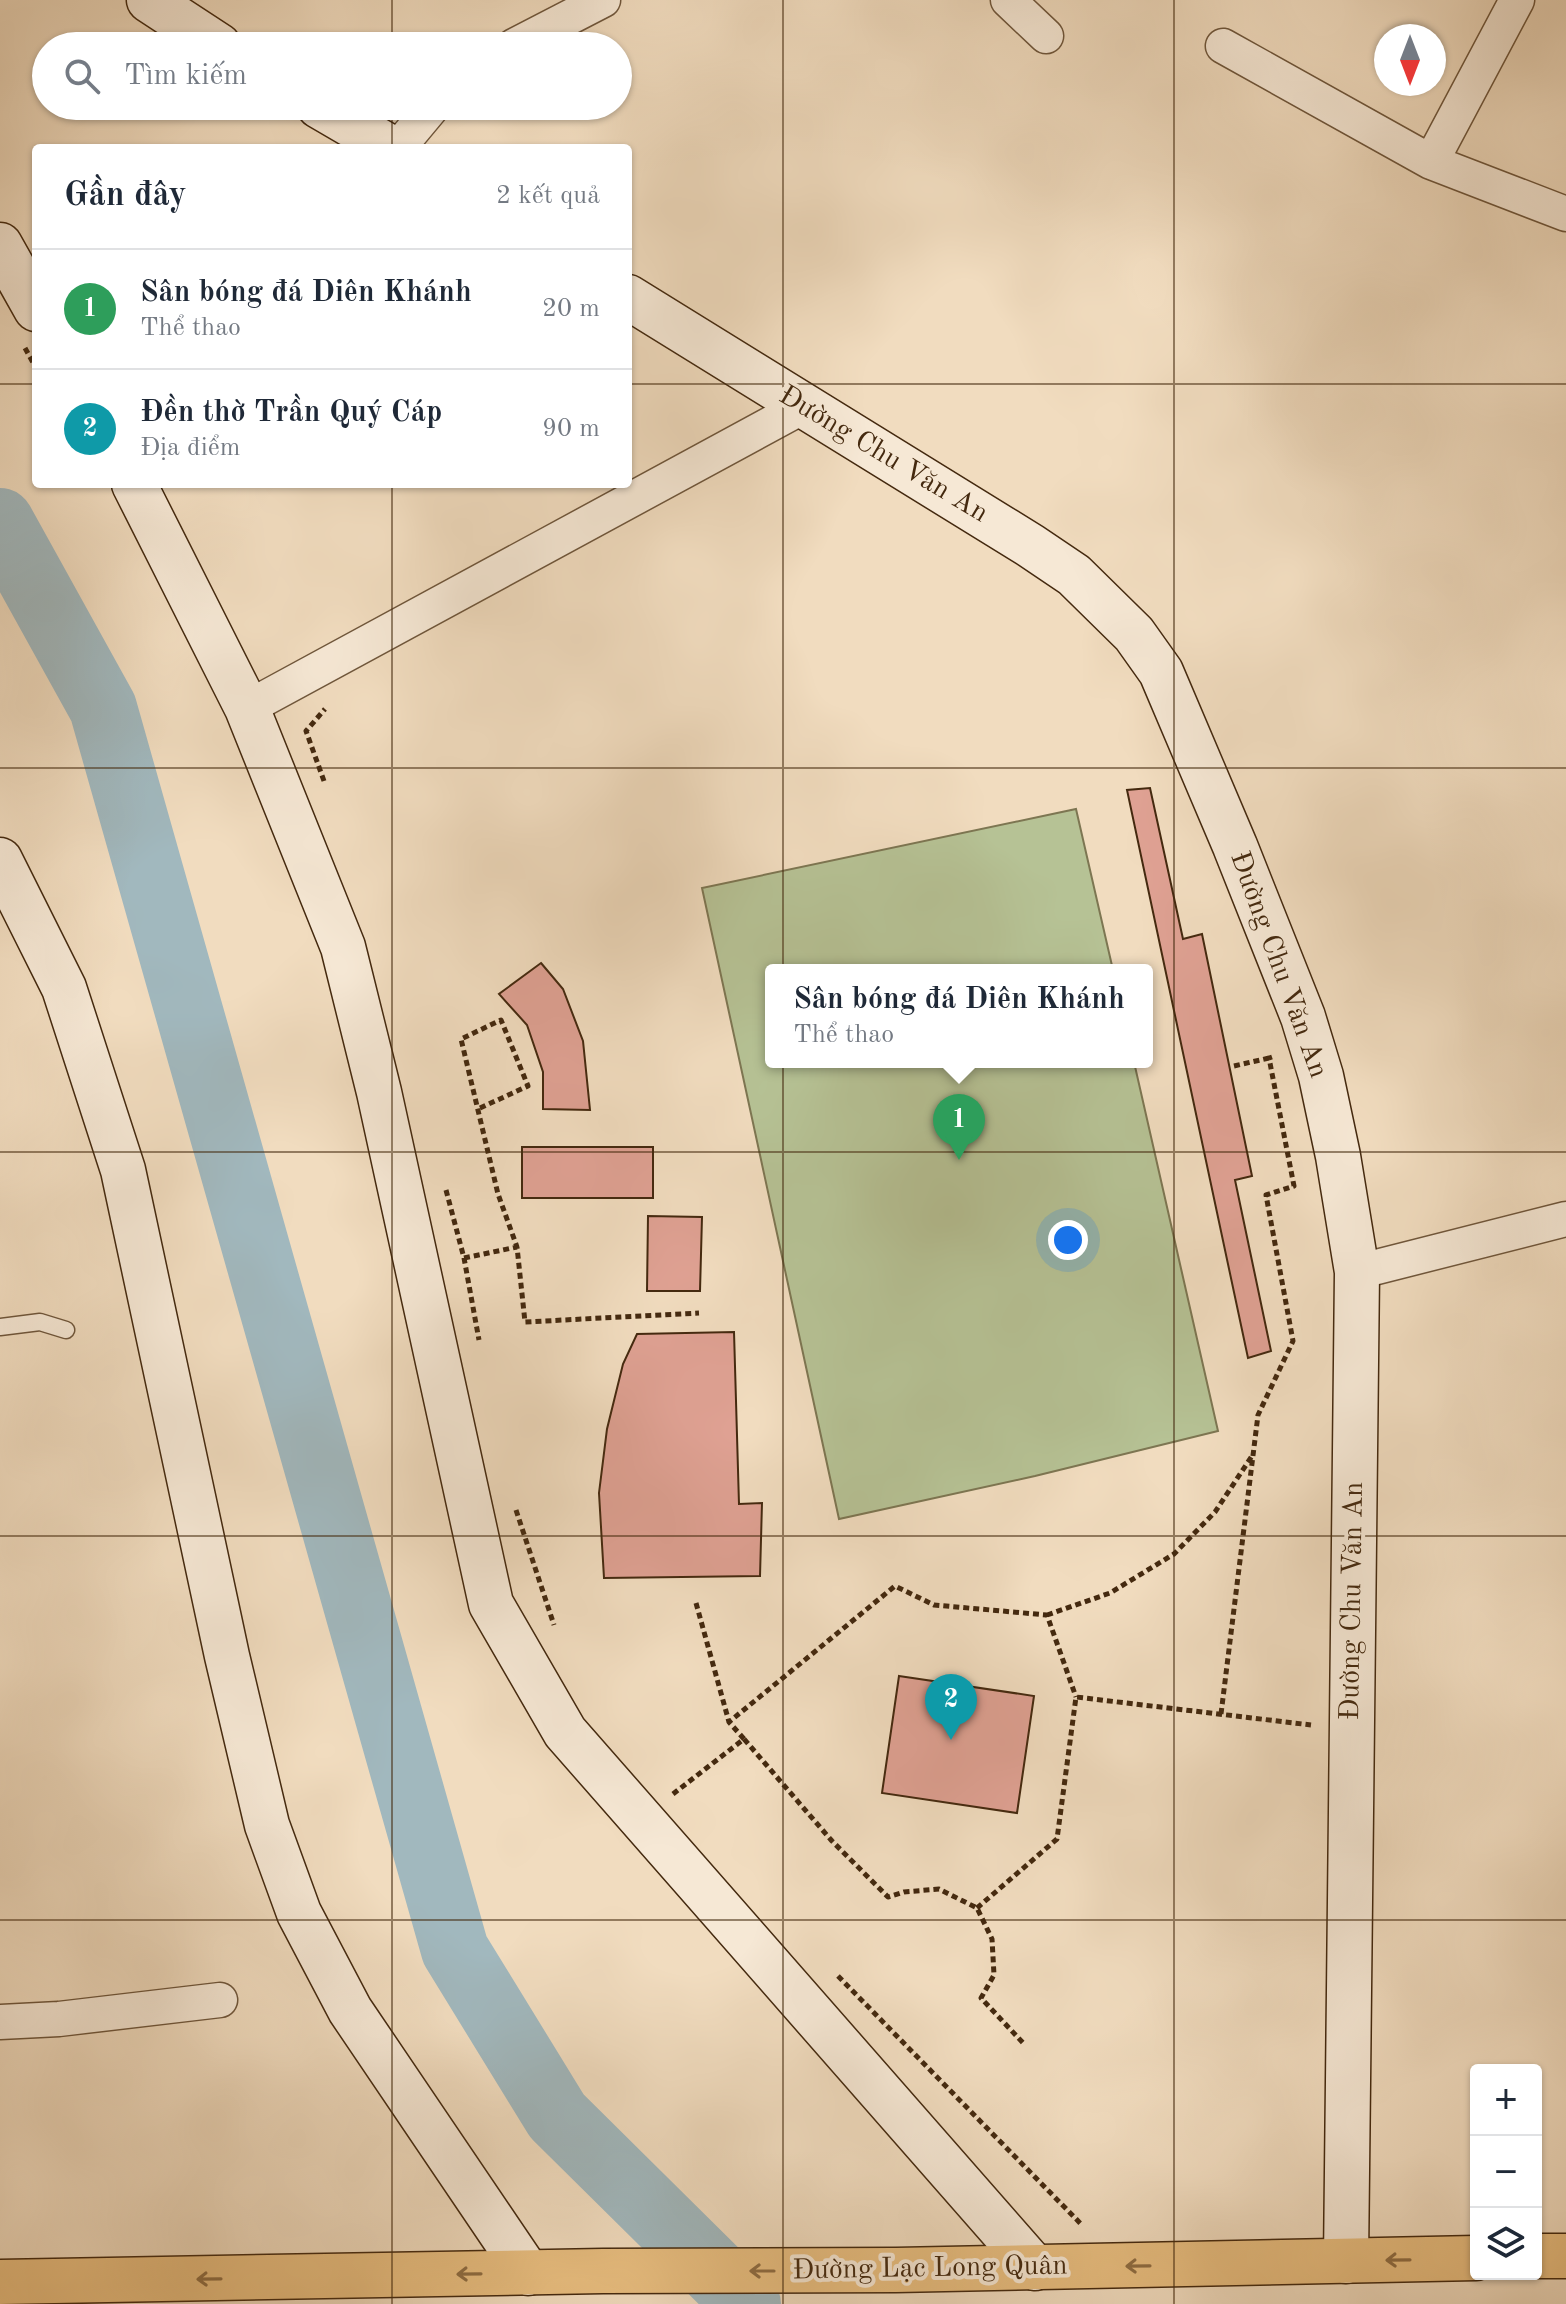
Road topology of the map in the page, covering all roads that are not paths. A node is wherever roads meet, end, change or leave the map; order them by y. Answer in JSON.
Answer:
{"nodes":[{"id":1,"x":149,"y":0,"type":"edge"},
{"id":2,"x":603,"y":0,"type":"edge"},
{"id":3,"x":1008,"y":0,"type":"edge"},
{"id":4,"x":1517,"y":0,"type":"edge"},
{"id":5,"x":198,"y":32,"type":"edge"},
{"id":6,"x":541,"y":32,"type":"edge"},
{"id":7,"x":1046,"y":36,"type":"dead end"},
{"id":8,"x":1223,"y":46,"type":"dead end"},
{"id":9,"x":343,"y":120,"type":"edge"},
{"id":10,"x":421,"y":120,"type":"edge"},
{"id":11,"x":384,"y":144,"type":"edge"},
{"id":12,"x":401,"y":144,"type":"edge"},
{"id":13,"x":1431,"y":162,"type":"junction"},
{"id":14,"x":1566,"y":214,"type":"edge"},
{"id":15,"x":0,"y":245,"type":"edge"},
{"id":16,"x":632,"y":300,"type":"edge"},
{"id":17,"x":32,"y":302,"type":"edge"},
{"id":18,"x":802,"y":407,"type":"junction"},
{"id":19,"x":136,"y":488,"type":"edge"},
{"id":20,"x":247,"y":708,"type":"junction"},
{"id":21,"x":0,"y":860,"type":"edge"},
{"id":22,"x":1566,"y":1219,"type":"edge"},
{"id":23,"x":1357,"y":1272,"type":"junction"},
{"id":24,"x":0,"y":1327,"type":"edge"},
{"id":25,"x":66,"y":1330,"type":"dead end"},
{"id":26,"x":220,"y":2000,"type":"dead end"},
{"id":27,"x":0,"y":2022,"type":"edge"},
{"id":28,"x":1542,"y":2256,"type":"edge"},
{"id":29,"x":1566,"y":2256,"type":"edge"},
{"id":30,"x":1470,"y":2258,"type":"edge"},
{"id":31,"x":1346,"y":2261,"type":"junction"},
{"id":32,"x":1035,"y":2268,"type":"junction"},
{"id":33,"x":528,"y":2273,"type":"junction"},
{"id":34,"x":0,"y":2282,"type":"edge"}],
"edges":[{"from":1,"to":5,"type":"street"},
{"from":2,"to":6,"type":"street"},
{"from":3,"to":7,"type":"street"},
{"from":4,"to":13,"type":"street"},
{"from":8,"to":13,"type":"street"},
{"from":9,"to":11,"type":"street"},
{"from":10,"to":12,"type":"street"},
{"from":13,"to":14,"type":"street"},
{"from":15,"to":17,"type":"street"},
{"from":16,"to":18,"type":"street","name":"Đường Chu Văn An"},
{"from":18,"to":20,"type":"street"},
{"from":18,"to":23,"type":"street","name":"Đường Chu Văn An"},
{"from":19,"to":20,"type":"street"},
{"from":20,"to":32,"type":"street"},
{"from":21,"to":33,"type":"street"},
{"from":22,"to":23,"type":"street"},
{"from":23,"to":31,"type":"street","name":"Đường Chu Văn An"},
{"from":24,"to":25,"type":"lane"},
{"from":26,"to":27,"type":"street"},
{"from":28,"to":29,"type":"main road"},
{"from":30,"to":31,"type":"main road","name":"Đường Lạc Long Quân","one_way":true},
{"from":31,"to":32,"type":"main road","name":"Đường Lạc Long Quân","one_way":true},
{"from":32,"to":33,"type":"main road","name":"Đường Lạc Long Quân","one_way":true},
{"from":33,"to":34,"type":"main road","name":"Đường Lạc Long Quân","one_way":true}]}
